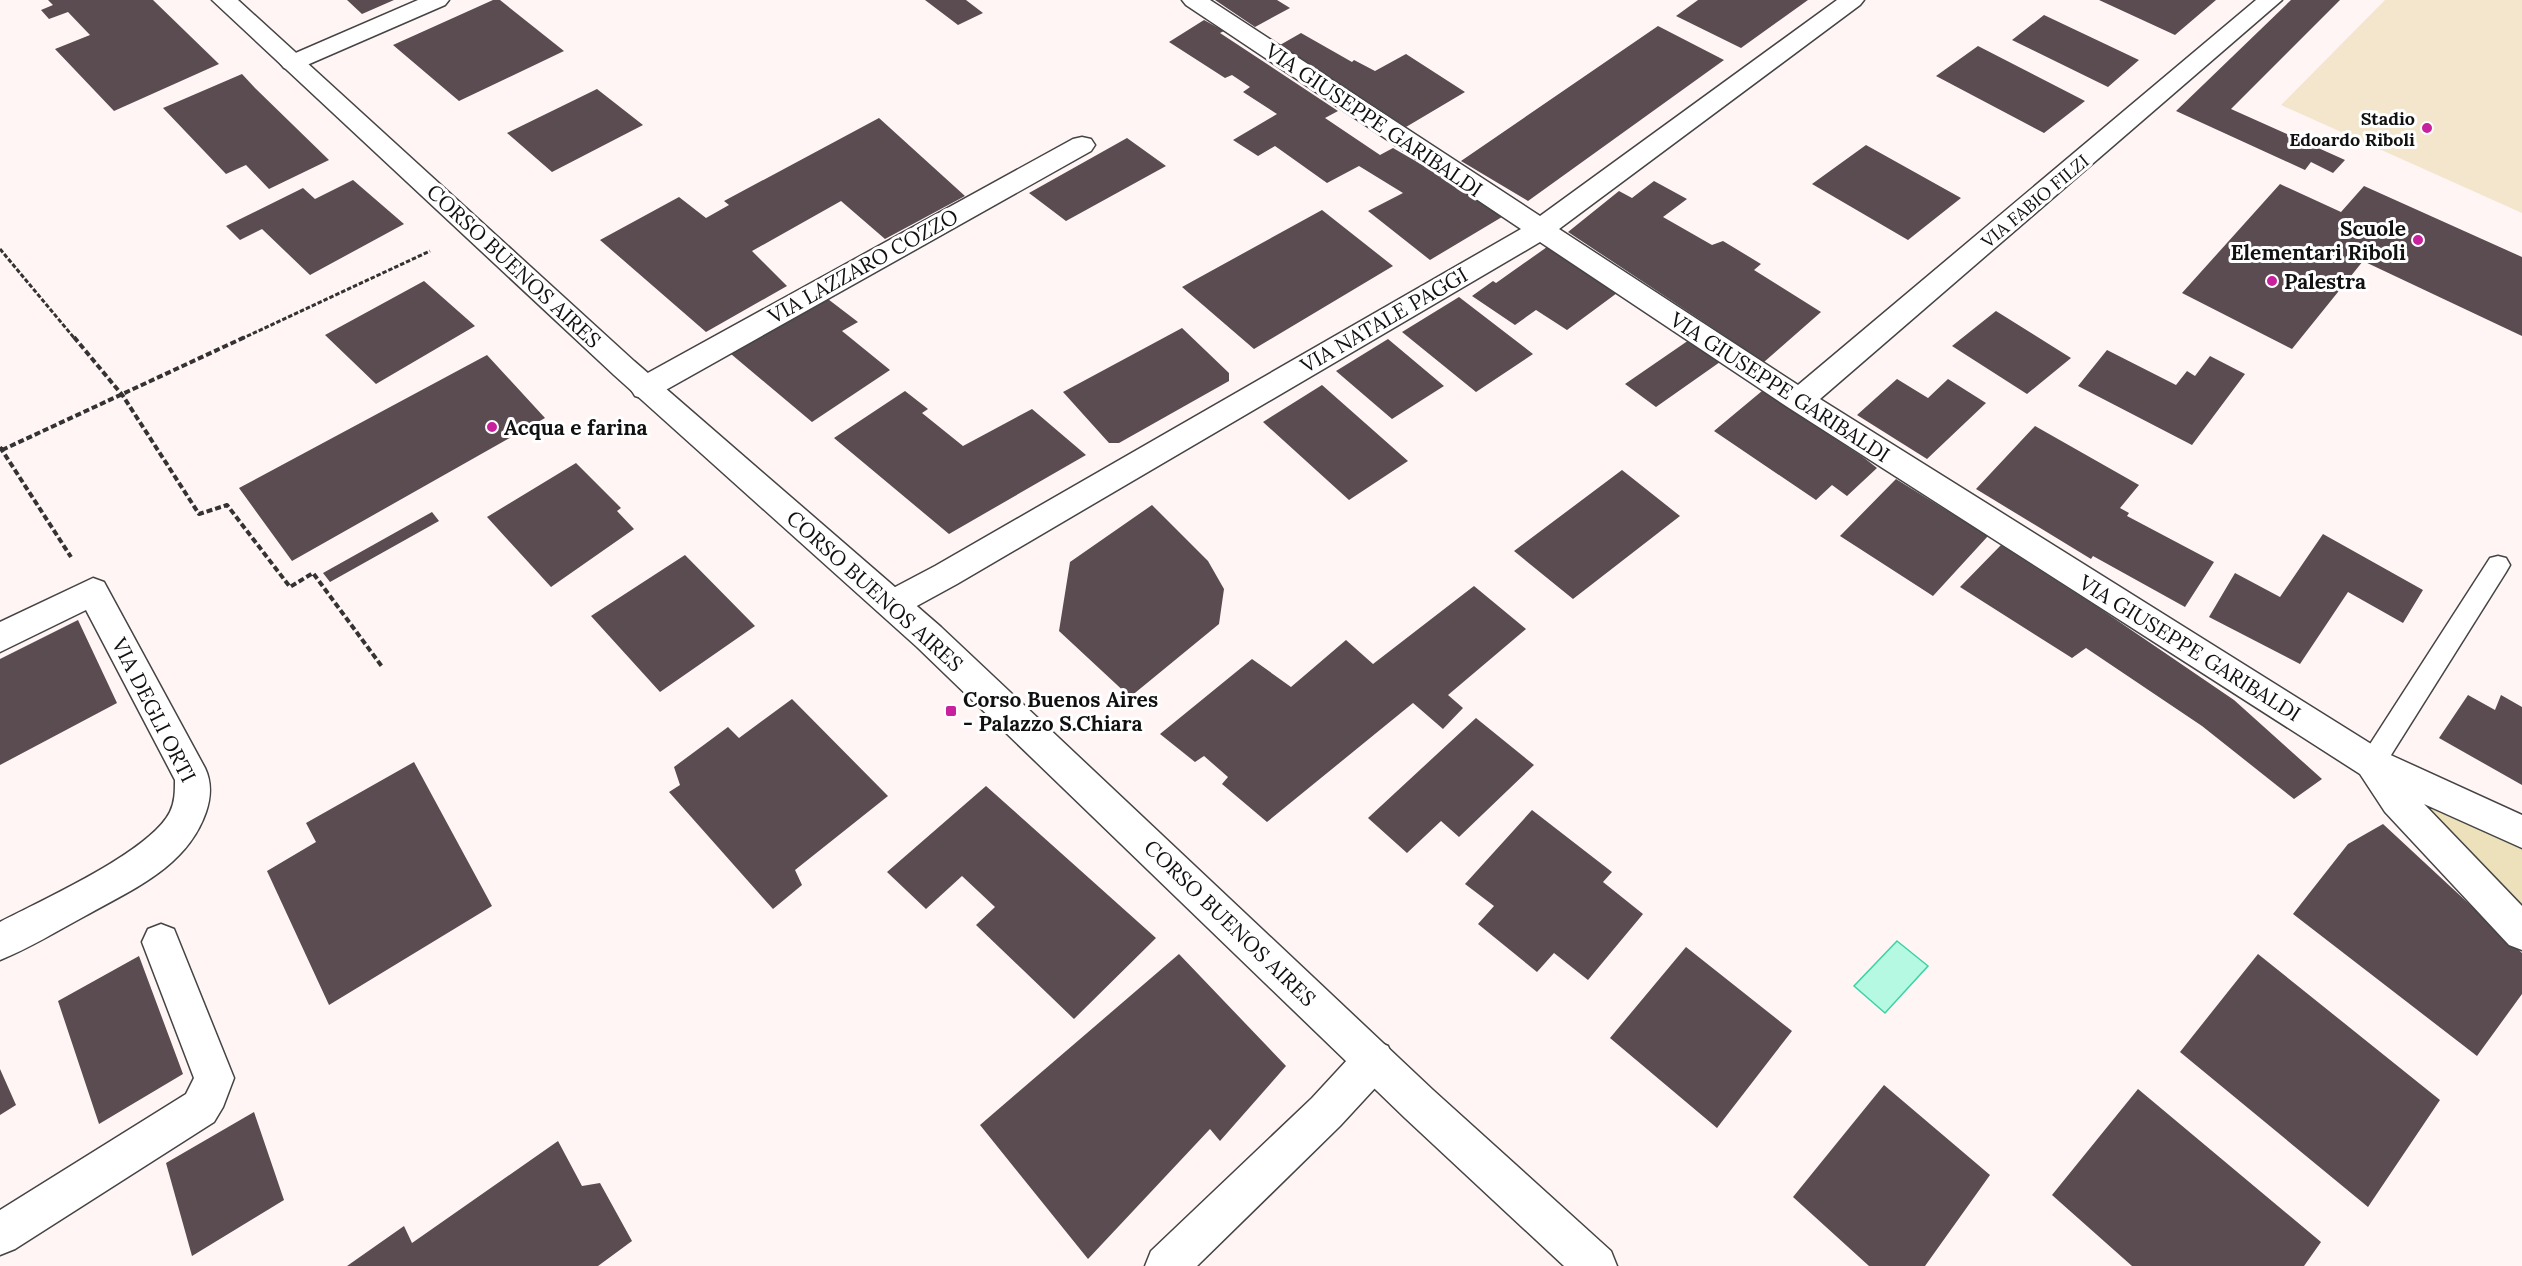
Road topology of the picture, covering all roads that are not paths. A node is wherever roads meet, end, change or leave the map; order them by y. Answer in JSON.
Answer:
{"nodes":[{"id":1,"x":224,"y":0,"type":"edge"},
{"id":2,"x":437,"y":0,"type":"edge"},
{"id":3,"x":1194,"y":0,"type":"edge"},
{"id":4,"x":1852,"y":0,"type":"edge"},
{"id":5,"x":2270,"y":0,"type":"edge"},
{"id":6,"x":292,"y":63,"type":"junction"},
{"id":7,"x":1082,"y":145,"type":"dead end"},
{"id":8,"x":1540,"y":230,"type":"junction"},
{"id":9,"x":645,"y":388,"type":"junction"},
{"id":10,"x":1799,"y":400,"type":"junction"},
{"id":11,"x":2498,"y":565,"type":"dead end"},
{"id":12,"x":892,"y":604,"type":"junction"},
{"id":13,"x":0,"y":638,"type":"edge"},
{"id":14,"x":2372,"y":763,"type":"junction"},
{"id":15,"x":2522,"y":832,"type":"edge"},
{"id":16,"x":2522,"y":932,"type":"edge"},
{"id":17,"x":0,"y":942,"type":"edge"},
{"id":18,"x":161,"y":942,"type":"dead end"},
{"id":19,"x":1374,"y":1060,"type":"junction"},
{"id":20,"x":0,"y":1234,"type":"edge"},
{"id":21,"x":1166,"y":1266,"type":"edge"},
{"id":22,"x":1596,"y":1266,"type":"edge"}],
"edges":[{"from":1,"to":6,"type":"street","name":"CORSO BUENOS AIRES"},
{"from":2,"to":6,"type":"street"},
{"from":3,"to":8,"type":"street","name":"VIA GIUSEPPE GARIBALDI"},
{"from":4,"to":8,"type":"street","name":"VIA NATALE PAGGI"},
{"from":5,"to":10,"type":"street","name":"VIA FABIO FILZI"},
{"from":6,"to":9,"type":"street","name":"CORSO BUENOS AIRES"},
{"from":7,"to":9,"type":"street","name":"VIA LAZZARO COZZO"},
{"from":8,"to":10,"type":"street","name":"VIA GIUSEPPE GARIBALDI"},
{"from":8,"to":12,"type":"street","name":"VIA NATALE PAGGI"},
{"from":9,"to":12,"type":"street","name":"CORSO BUENOS AIRES"},
{"from":10,"to":14,"type":"street","name":"VIA GIUSEPPE GARIBALDI"},
{"from":11,"to":14,"type":"lane"},
{"from":12,"to":19,"type":"street","name":"CORSO BUENOS AIRES"},
{"from":13,"to":17,"type":"street","name":"VIA DEGLI ORTI"},
{"from":14,"to":15,"type":"street","name":"VIA GIUSEPPE GARIBALDI"},
{"from":14,"to":16,"type":"street"},
{"from":18,"to":20,"type":"street"},
{"from":19,"to":21,"type":"street"},
{"from":19,"to":22,"type":"street","name":"CORSO BUENOS AIRES"}]}
